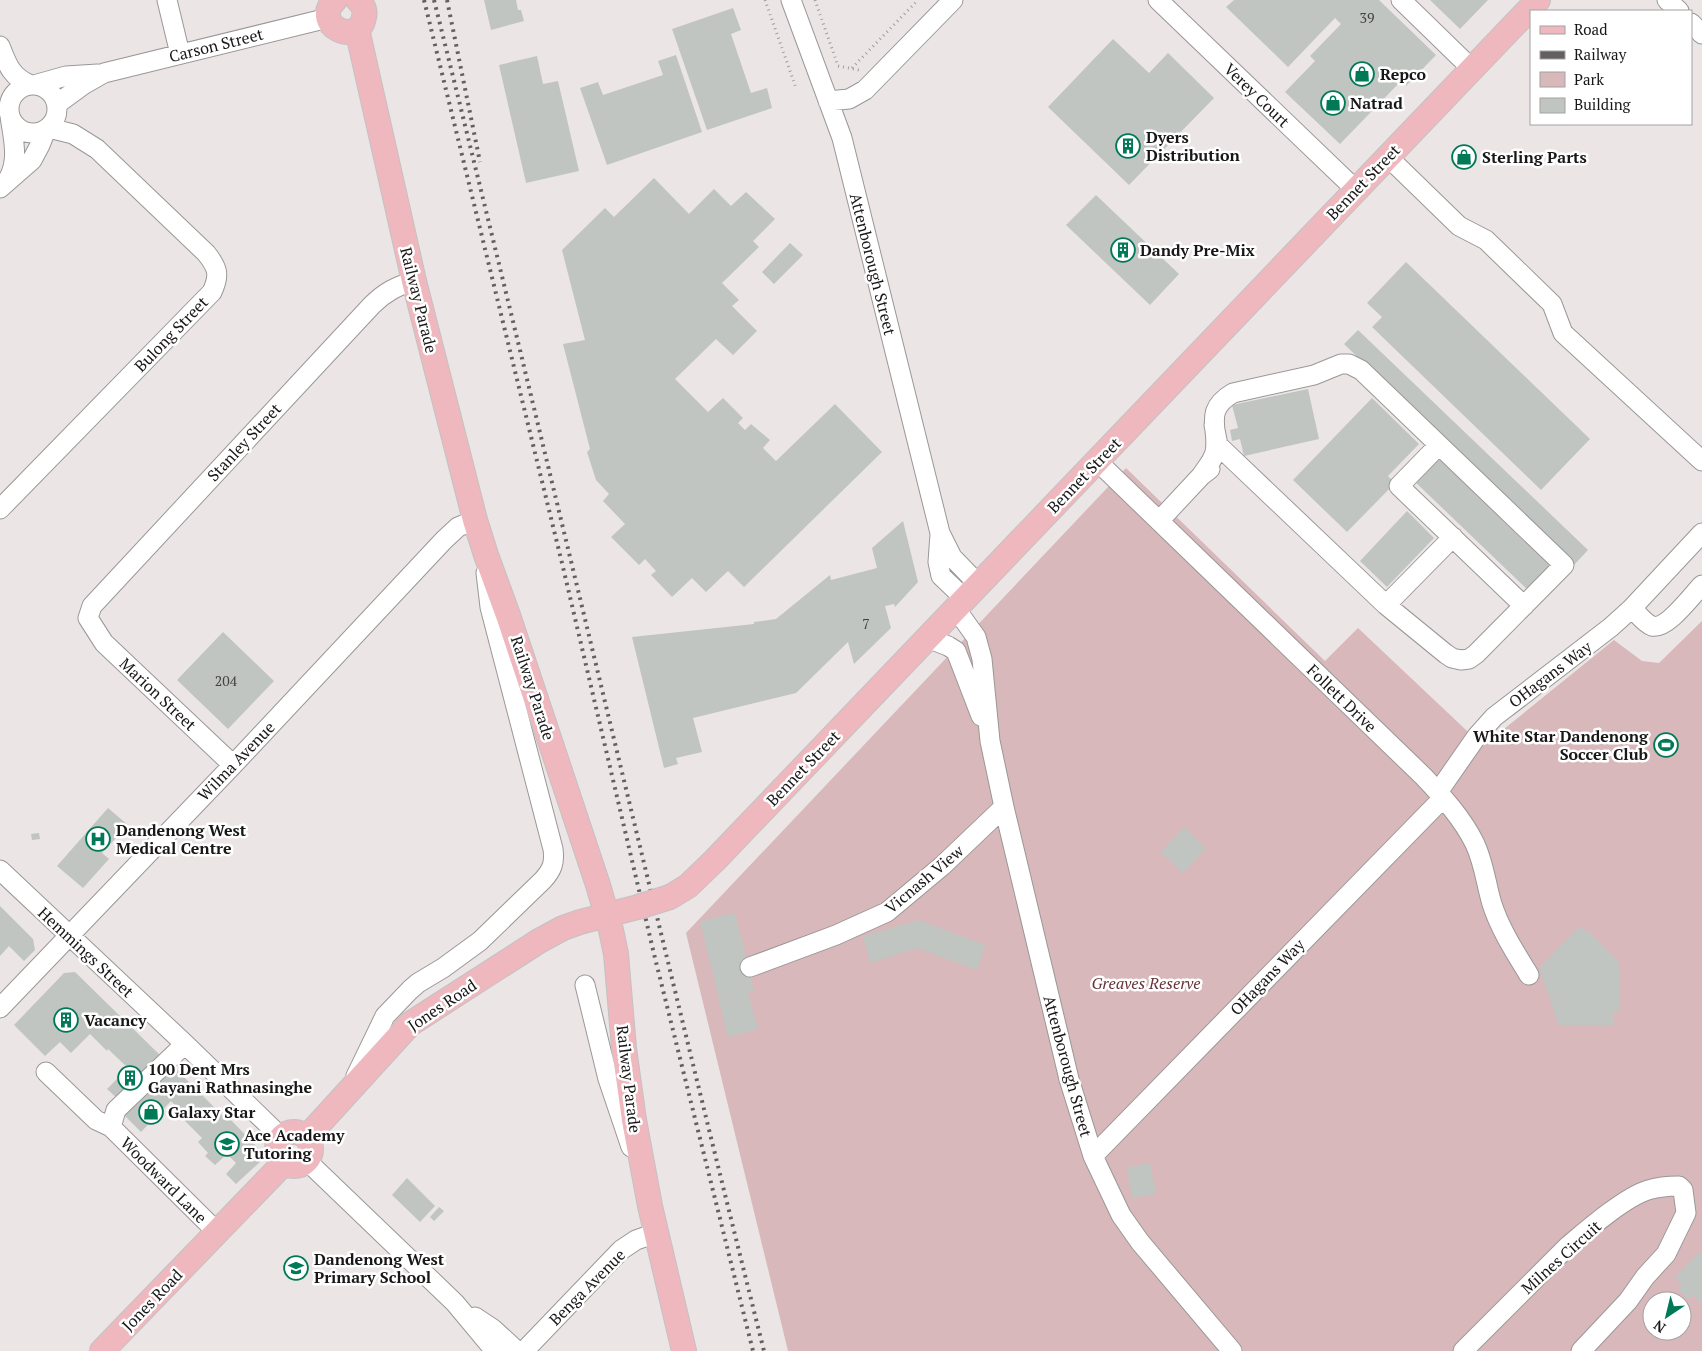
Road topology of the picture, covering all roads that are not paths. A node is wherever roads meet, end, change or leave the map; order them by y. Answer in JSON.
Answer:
{"nodes":[{"id":1,"x":167,"y":0,"type":"edge"},
{"id":2,"x":358,"y":0,"type":"edge"},
{"id":3,"x":791,"y":0,"type":"edge"},
{"id":4,"x":953,"y":0,"type":"edge"},
{"id":5,"x":1158,"y":0,"type":"edge"},
{"id":6,"x":1402,"y":0,"type":"edge"},
{"id":7,"x":1538,"y":0,"type":"edge"},
{"id":8,"x":1667,"y":0,"type":"edge"},
{"id":9,"x":332,"y":9,"type":"edge"},
{"id":10,"x":1678,"y":10,"type":"edge"},
{"id":11,"x":1692,"y":24,"type":"edge"},
{"id":12,"x":357,"y":29,"type":"junction"},
{"id":13,"x":1702,"y":34,"type":"edge"},
{"id":14,"x":0,"y":46,"type":"edge"},
{"id":15,"x":180,"y":54,"type":"junction"},
{"id":16,"x":0,"y":64,"type":"edge"},
{"id":17,"x":1472,"y":69,"type":"junction"},
{"id":18,"x":104,"y":73,"type":"junction"},
{"id":19,"x":32,"y":85,"type":"junction"},
{"id":20,"x":828,"y":101,"type":"junction"},
{"id":21,"x":57,"y":105,"type":"junction"},
{"id":22,"x":9,"y":113,"type":"junction"},
{"id":23,"x":48,"y":129,"type":"junction"},
{"id":24,"x":103,"y":154,"type":"junction"},
{"id":25,"x":1388,"y":157,"type":"junction"},
{"id":26,"x":3,"y":185,"type":"edge"},
{"id":27,"x":1356,"y":190,"type":"junction"},
{"id":28,"x":414,"y":281,"type":"junction"},
{"id":29,"x":1214,"y":425,"type":"junction"},
{"id":30,"x":1439,"y":445,"type":"junction"},
{"id":31,"x":1097,"y":461,"type":"junction"},
{"id":32,"x":1702,"y":461,"type":"edge"},
{"id":33,"x":1246,"y":473,"type":"junction"},
{"id":34,"x":1201,"y":476,"type":"junction"},
{"id":35,"x":0,"y":510,"type":"edge"},
{"id":36,"x":1158,"y":521,"type":"junction"},
{"id":37,"x":478,"y":531,"type":"junction"},
{"id":38,"x":1702,"y":533,"type":"edge"},
{"id":39,"x":1452,"y":537,"type":"junction"},
{"id":40,"x":1702,"y":585,"type":"edge"},
{"id":41,"x":966,"y":598,"type":"junction"},
{"id":42,"x":1386,"y":605,"type":"junction"},
{"id":43,"x":1524,"y":606,"type":"junction"},
{"id":44,"x":1632,"y":608,"type":"junction"},
{"id":45,"x":88,"y":618,"type":"joint"},
{"id":46,"x":926,"y":638,"type":"junction"},
{"id":47,"x":990,"y":741,"type":"junction"},
{"id":48,"x":232,"y":765,"type":"junction"},
{"id":49,"x":1440,"y":795,"type":"junction"},
{"id":50,"x":1004,"y":807,"type":"junction"},
{"id":51,"x":0,"y":870,"type":"edge"},
{"id":52,"x":607,"y":915,"type":"junction"},
{"id":53,"x":68,"y":936,"type":"junction"},
{"id":54,"x":750,"y":967,"type":"dead end"},
{"id":55,"x":1529,"y":975,"type":"dead end"},
{"id":56,"x":585,"y":985,"type":"dead end"},
{"id":57,"x":0,"y":1008,"type":"edge"},
{"id":58,"x":185,"y":1044,"type":"junction"},
{"id":59,"x":46,"y":1072,"type":"dead end"},
{"id":60,"x":352,"y":1086,"type":"junction"},
{"id":61,"x":111,"y":1127,"type":"junction"},
{"id":62,"x":281,"y":1137,"type":"junction"},
{"id":63,"x":307,"y":1137,"type":"junction"},
{"id":64,"x":1093,"y":1156,"type":"junction"},
{"id":65,"x":295,"y":1162,"type":"junction"},
{"id":66,"x":648,"y":1195,"type":"junction"},
{"id":67,"x":1694,"y":1200,"type":"edge"},
{"id":68,"x":217,"y":1232,"type":"junction"},
{"id":69,"x":656,"y":1233,"type":"junction"},
{"id":70,"x":455,"y":1303,"type":"junction"},
{"id":71,"x":102,"y":1351,"type":"edge"},
{"id":72,"x":495,"y":1351,"type":"edge"},
{"id":73,"x":517,"y":1351,"type":"edge"},
{"id":74,"x":524,"y":1351,"type":"edge"},
{"id":75,"x":684,"y":1351,"type":"edge"},
{"id":76,"x":1232,"y":1351,"type":"edge"},
{"id":77,"x":1463,"y":1351,"type":"edge"},
{"id":78,"x":1581,"y":1351,"type":"edge"}],
"edges":[{"from":1,"to":15,"type":"street"},
{"from":2,"to":12,"type":"main road"},
{"from":3,"to":20,"type":"street","name":"Attenborough Street"},
{"from":4,"to":20,"type":"street"},
{"from":5,"to":27,"type":"street","name":"Verey Court"},
{"from":6,"to":17,"type":"street"},
{"from":7,"to":17,"type":"main road","name":"Bennet Street"},
{"from":8,"to":10,"type":"street"},
{"from":9,"to":12,"type":"main road"},
{"from":9,"to":15,"type":"street","name":"Carson Street"},
{"from":11,"to":13,"type":"street"},
{"from":12,"to":28,"type":"main road","name":"Railway Parade"},
{"from":14,"to":19,"type":"street"},
{"from":15,"to":18,"type":"street","name":"Carson Street"},
{"from":16,"to":22,"type":"street"},
{"from":17,"to":25,"type":"main road","name":"Bennet Street"},
{"from":18,"to":19,"type":"street","name":"Carson Street"},
{"from":18,"to":21,"type":"street","name":"Carson Street"},
{"from":19,"to":21,"type":"street"},
{"from":19,"to":22,"type":"street"},
{"from":20,"to":41,"type":"street","name":"Attenborough Street"},
{"from":21,"to":23,"type":"street"},
{"from":21,"to":24,"type":"street","name":"Bulong Street"},
{"from":22,"to":23,"type":"street"},
{"from":22,"to":26,"type":"street"},
{"from":23,"to":24,"type":"street","name":"Bulong Street"},
{"from":23,"to":26,"type":"street"},
{"from":24,"to":35,"type":"street","name":"Bulong Street"},
{"from":25,"to":27,"type":"main road","name":"Bennet Street"},
{"from":25,"to":32,"type":"street"},
{"from":27,"to":31,"type":"main road","name":"Bennet Street"},
{"from":28,"to":37,"type":"main road","name":"Railway Parade"},
{"from":28,"to":45,"type":"street","name":"Stanley Street"},
{"from":29,"to":30,"type":"street"},
{"from":29,"to":33,"type":"street"},
{"from":29,"to":34,"type":"street"},
{"from":30,"to":39,"type":"street"},
{"from":30,"to":43,"type":"street"},
{"from":31,"to":36,"type":"street","name":"Follett Drive"},
{"from":31,"to":41,"type":"main road","name":"Bennet Street"},
{"from":33,"to":34,"type":"street"},
{"from":33,"to":42,"type":"street"},
{"from":34,"to":36,"type":"street"},
{"from":36,"to":49,"type":"street","name":"Follett Drive"},
{"from":37,"to":48,"type":"street","name":"Wilma Avenue"},
{"from":37,"to":52,"type":"main road","name":"Railway Parade"},
{"from":37,"to":60,"type":"street"},
{"from":38,"to":44,"type":"street","name":"OHagans Way"},
{"from":39,"to":42,"type":"street"},
{"from":39,"to":43,"type":"street"},
{"from":40,"to":44,"type":"street"},
{"from":41,"to":46,"type":"main road","name":"Bennet Street"},
{"from":41,"to":47,"type":"street","name":"Attenborough Street"},
{"from":42,"to":43,"type":"street"},
{"from":44,"to":49,"type":"street","name":"OHagans Way"},
{"from":45,"to":48,"type":"street","name":"Marion Street"},
{"from":46,"to":47,"type":"street","name":"Attenborough Street"},
{"from":46,"to":52,"type":"main road","name":"Bennet Street","bridge":true},
{"from":47,"to":50,"type":"street","name":"Attenborough Street"},
{"from":48,"to":53,"type":"street","name":"Wilma Avenue"},
{"from":49,"to":55,"type":"street","name":"Follett Drive"},
{"from":49,"to":64,"type":"street","name":"OHagans Way"},
{"from":50,"to":54,"type":"street","name":"Vicnash View"},
{"from":50,"to":64,"type":"street","name":"Attenborough Street"},
{"from":51,"to":53,"type":"street","name":"Hemmings Street"},
{"from":52,"to":60,"type":"main road","name":"Jones Road"},
{"from":52,"to":66,"type":"main road","name":"Railway Parade"},
{"from":53,"to":57,"type":"street","name":"Wilma Avenue"},
{"from":53,"to":58,"type":"street","name":"Hemmings Street"},
{"from":56,"to":66,"type":"street"},
{"from":58,"to":61,"type":"street","name":"Woodward Lane"},
{"from":58,"to":62,"type":"street","name":"Hemmings Street"},
{"from":59,"to":61,"type":"street","name":"Woodward Lane"},
{"from":60,"to":63,"type":"main road","name":"Jones Road"},
{"from":61,"to":68,"type":"street","name":"Woodward Lane"},
{"from":62,"to":63,"type":"main road"},
{"from":62,"to":65,"type":"main road"},
{"from":63,"to":65,"type":"main road"},
{"from":64,"to":76,"type":"street","name":"Attenborough Street"},
{"from":65,"to":68,"type":"main road","name":"Jones Road"},
{"from":65,"to":70,"type":"street"},
{"from":66,"to":69,"type":"main road","name":"Railway Parade"},
{"from":67,"to":77,"type":"street","name":"Milnes Circuit"},
{"from":67,"to":78,"type":"street","name":"Milnes Circuit"},
{"from":68,"to":71,"type":"main road","name":"Jones Road"},
{"from":69,"to":74,"type":"street","name":"Benga Avenue"},
{"from":69,"to":75,"type":"main road","name":"Railway Parade"},
{"from":70,"to":72,"type":"street"},
{"from":70,"to":73,"type":"street"}]}
